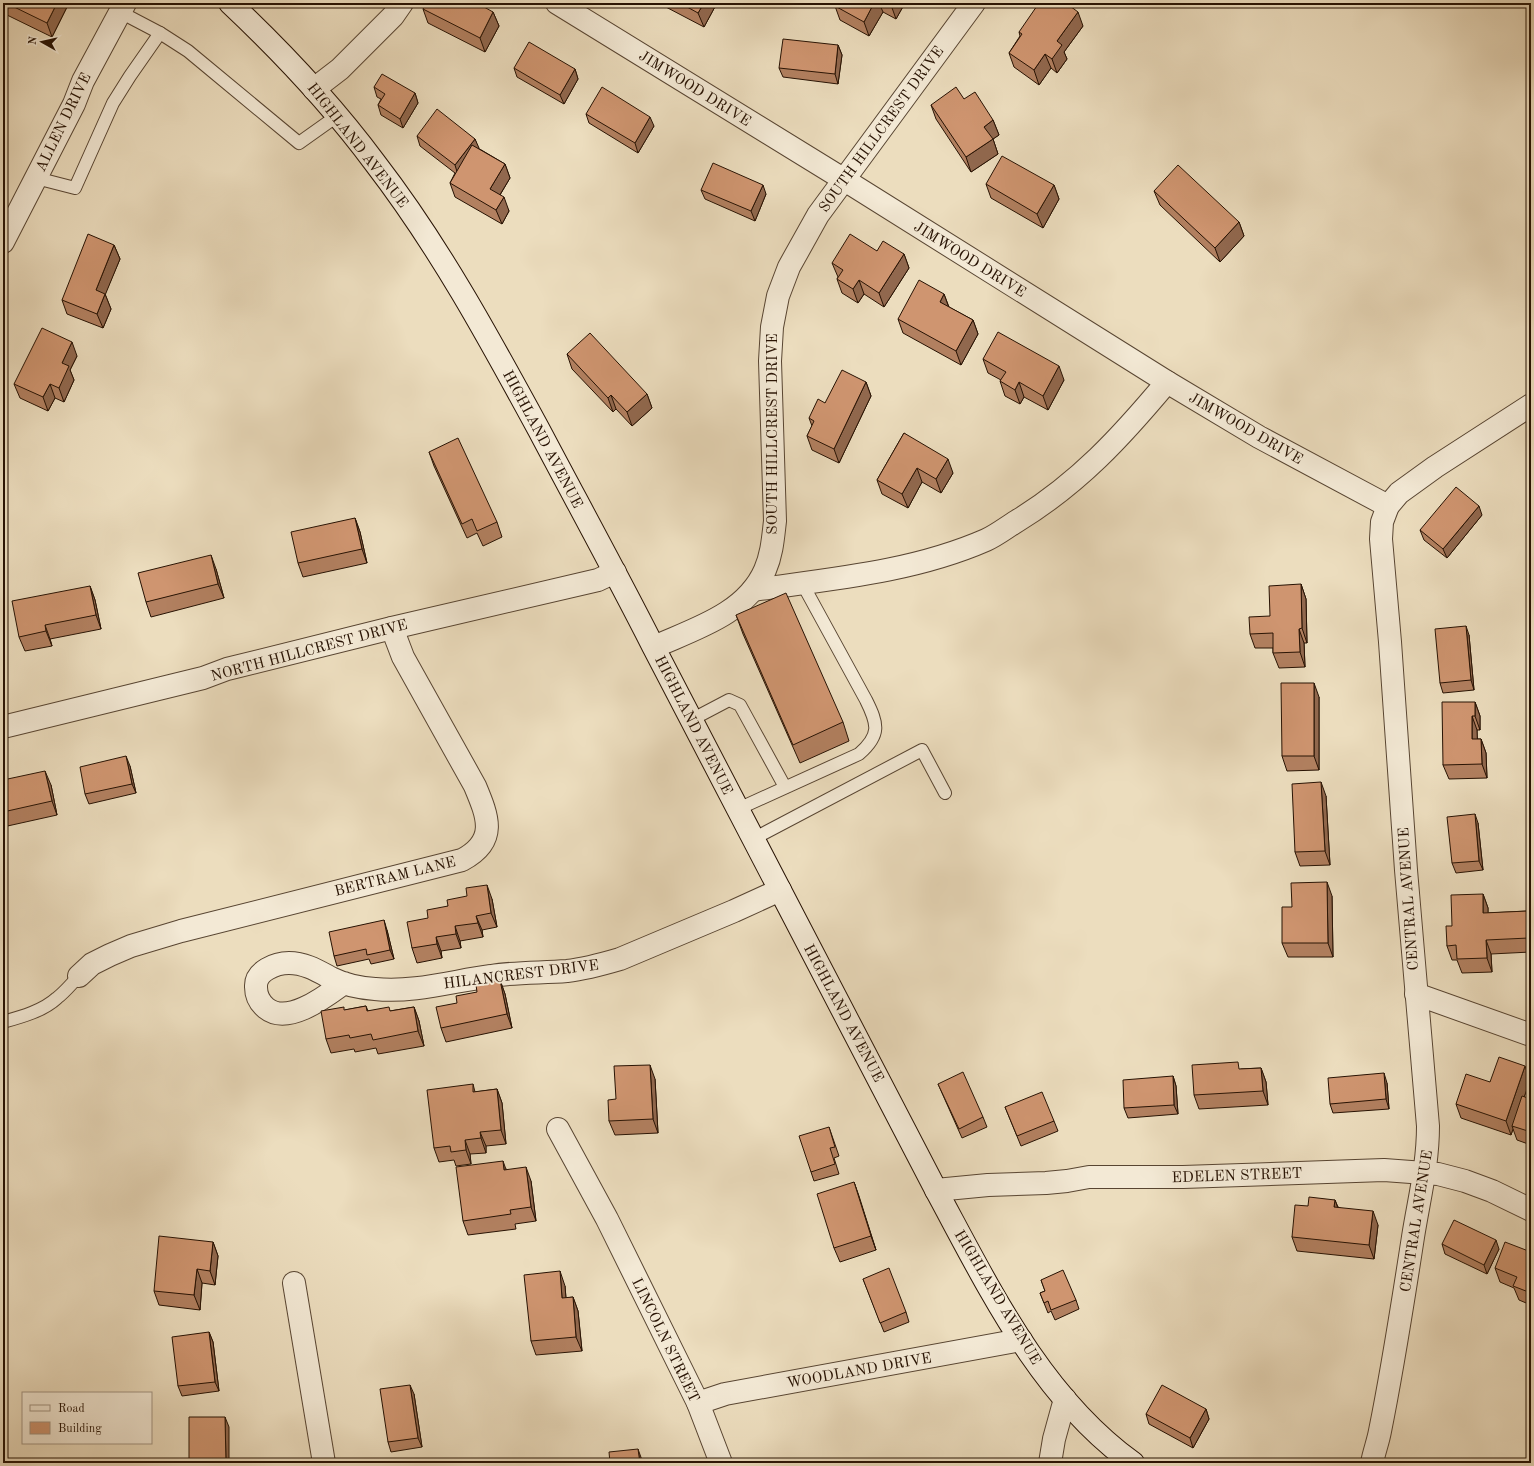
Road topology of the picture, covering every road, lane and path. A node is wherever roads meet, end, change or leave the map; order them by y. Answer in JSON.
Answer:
{"nodes":[{"id":1,"x":230,"y":3,"type":"edge"},
{"id":2,"x":402,"y":3,"type":"edge"},
{"id":3,"x":974,"y":3,"type":"edge"},
{"id":4,"x":568,"y":6,"type":"edge"},
{"id":5,"x":123,"y":7,"type":"edge"},
{"id":6,"x":160,"y":33,"type":"junction"},
{"id":7,"x":314,"y":89,"type":"junction"},
{"id":8,"x":337,"y":116,"type":"junction"},
{"id":9,"x":36,"y":178,"type":"junction"},
{"id":10,"x":844,"y":179,"type":"junction"},
{"id":11,"x":3,"y":242,"type":"edge"},
{"id":12,"x":1167,"y":382,"type":"junction"},
{"id":13,"x":1531,"y":405,"type":"edge"},
{"id":14,"x":1388,"y":506,"type":"junction"},
{"id":15,"x":615,"y":572,"type":"junction"},
{"id":16,"x":802,"y":583,"type":"junction"},
{"id":17,"x":753,"y":590,"type":"junction"},
{"id":18,"x":392,"y":628,"type":"junction"},
{"id":19,"x":654,"y":647,"type":"junction"},
{"id":20,"x":692,"y":720,"type":"junction"},
{"id":21,"x":3,"y":727,"type":"edge"},
{"id":22,"x":785,"y":788,"type":"junction"},
{"id":23,"x":945,"y":793,"type":"dead end"},
{"id":24,"x":738,"y":809,"type":"junction"},
{"id":25,"x":753,"y":839,"type":"junction"},
{"id":26,"x":780,"y":890,"type":"junction"},
{"id":27,"x":79,"y":976,"type":"joint"},
{"id":28,"x":344,"y":983,"type":"dead end"},
{"id":29,"x":1416,"y":994,"type":"junction"},
{"id":30,"x":3,"y":1022,"type":"edge"},
{"id":31,"x":1531,"y":1035,"type":"edge"},
{"id":32,"x":558,"y":1129,"type":"dead end"},
{"id":33,"x":1426,"y":1173,"type":"junction"},
{"id":34,"x":936,"y":1190,"type":"junction"},
{"id":35,"x":1531,"y":1210,"type":"edge"},
{"id":36,"x":294,"y":1283,"type":"dead end"},
{"id":37,"x":1021,"y":1340,"type":"junction"},
{"id":38,"x":1065,"y":1399,"type":"junction"},
{"id":39,"x":698,"y":1403,"type":"junction"},
{"id":40,"x":324,"y":1463,"type":"edge"},
{"id":41,"x":721,"y":1463,"type":"edge"},
{"id":42,"x":1050,"y":1463,"type":"edge"},
{"id":43,"x":1133,"y":1463,"type":"edge"},
{"id":44,"x":1372,"y":1463,"type":"edge"}],
"edges":[{"from":1,"to":7,"type":"street","name":"HIGHLAND AVENUE"},
{"from":2,"to":7,"type":"street"},
{"from":3,"to":10,"type":"street","name":"SOUTH HILLCREST DRIVE"},
{"from":4,"to":10,"type":"street","name":"JIMWOOD DRIVE"},
{"from":5,"to":6,"type":"lane"},
{"from":5,"to":9,"type":"street","name":"ALLEN DRIVE"},
{"from":6,"to":8,"type":"lane"},
{"from":6,"to":9,"type":"lane"},
{"from":7,"to":8,"type":"street","name":"HIGHLAND AVENUE"},
{"from":8,"to":15,"type":"street","name":"HIGHLAND AVENUE"},
{"from":9,"to":11,"type":"street","name":"ALLEN DRIVE"},
{"from":10,"to":12,"type":"street","name":"JIMWOOD DRIVE"},
{"from":10,"to":17,"type":"street","name":"SOUTH HILLCREST DRIVE"},
{"from":12,"to":14,"type":"street","name":"JIMWOOD DRIVE"},
{"from":12,"to":16,"type":"street"},
{"from":13,"to":14,"type":"street","name":"CENTRAL AVENUE"},
{"from":14,"to":29,"type":"street","name":"CENTRAL AVENUE"},
{"from":15,"to":18,"type":"street","name":"NORTH HILLCREST DRIVE"},
{"from":15,"to":19,"type":"street","name":"HIGHLAND AVENUE"},
{"from":16,"to":17,"type":"street"},
{"from":16,"to":22,"type":"lane"},
{"from":17,"to":19,"type":"street","name":"SOUTH HILLCREST DRIVE"},
{"from":18,"to":21,"type":"street","name":"NORTH HILLCREST DRIVE"},
{"from":18,"to":27,"type":"street","name":"BERTRAM LANE"},
{"from":19,"to":20,"type":"street","name":"HIGHLAND AVENUE"},
{"from":20,"to":22,"type":"lane"},
{"from":20,"to":24,"type":"street","name":"HIGHLAND AVENUE"},
{"from":22,"to":24,"type":"lane"},
{"from":23,"to":25,"type":"lane"},
{"from":24,"to":25,"type":"street","name":"HIGHLAND AVENUE"},
{"from":25,"to":26,"type":"street","name":"HIGHLAND AVENUE"},
{"from":26,"to":28,"type":"street","name":"HILANCREST DRIVE"},
{"from":26,"to":34,"type":"street","name":"HIGHLAND AVENUE"},
{"from":27,"to":30,"type":"lane"},
{"from":29,"to":31,"type":"street"},
{"from":29,"to":33,"type":"street","name":"CENTRAL AVENUE"},
{"from":32,"to":39,"type":"street","name":"LINCOLN STREET"},
{"from":33,"to":34,"type":"street","name":"EDELEN STREET"},
{"from":33,"to":35,"type":"street","name":"EDELEN STREET"},
{"from":33,"to":44,"type":"street","name":"CENTRAL AVENUE"},
{"from":34,"to":37,"type":"street","name":"HIGHLAND AVENUE"},
{"from":36,"to":40,"type":"street"},
{"from":37,"to":38,"type":"street","name":"HIGHLAND AVENUE"},
{"from":37,"to":39,"type":"street","name":"WOODLAND DRIVE"},
{"from":38,"to":42,"type":"street"},
{"from":38,"to":43,"type":"street","name":"HIGHLAND AVENUE"},
{"from":39,"to":41,"type":"street","name":"LINCOLN STREET"}]}
